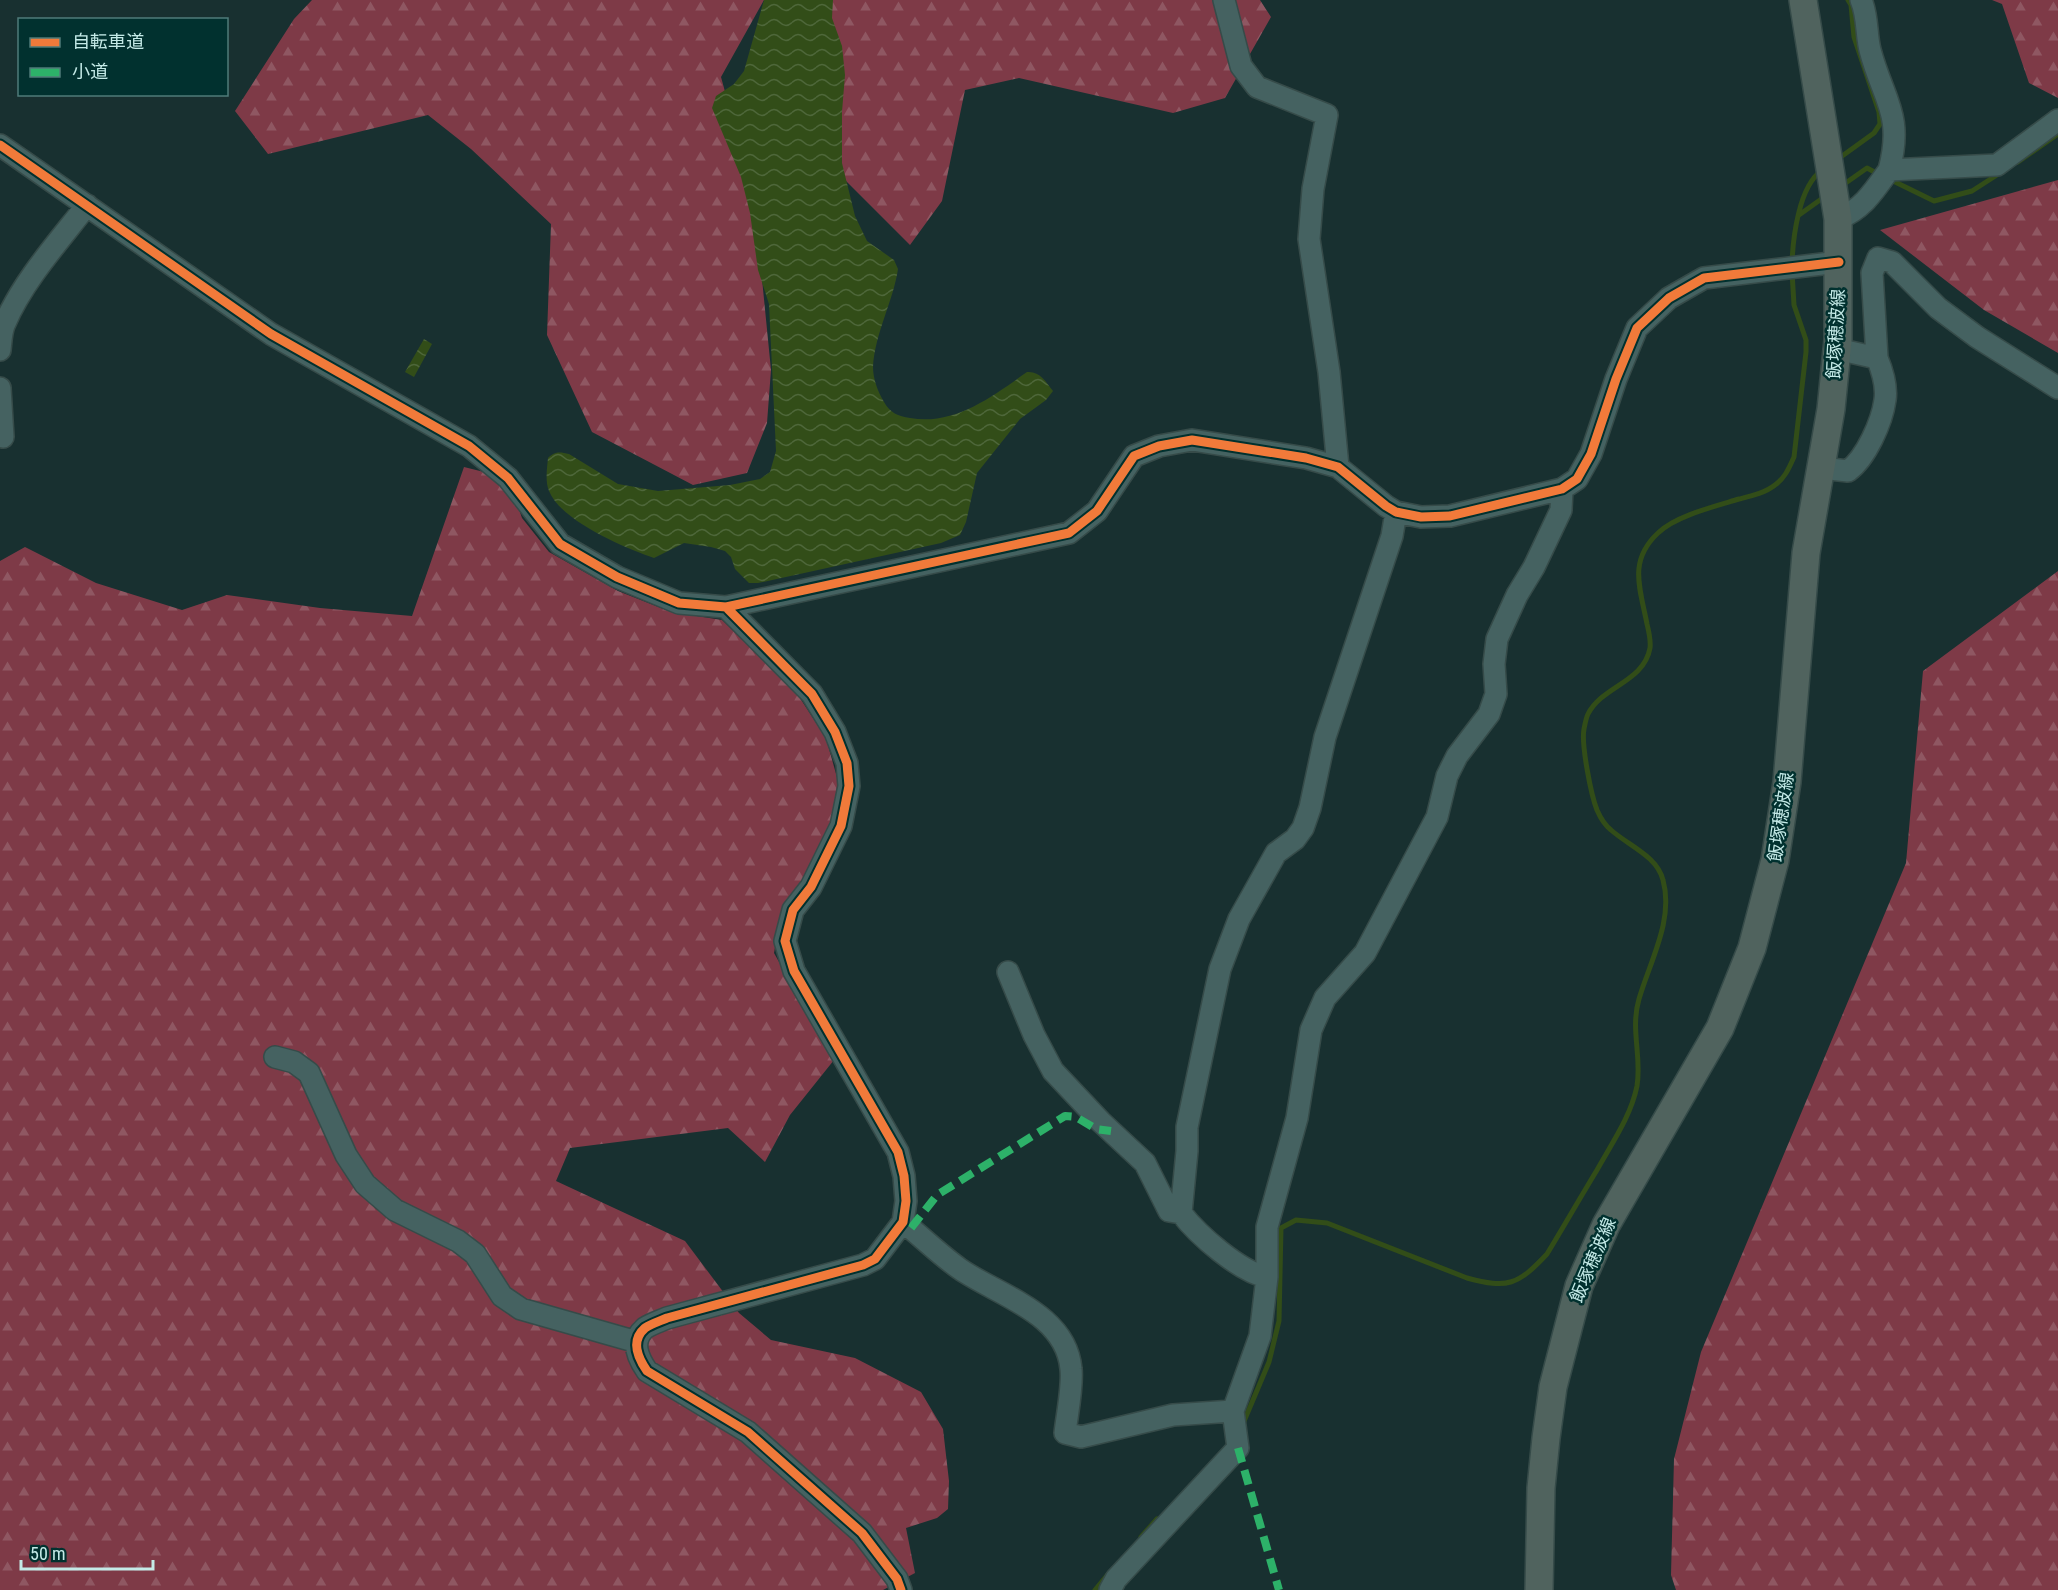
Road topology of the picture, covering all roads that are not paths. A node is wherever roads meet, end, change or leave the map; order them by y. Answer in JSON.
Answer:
{"nodes":[{"id":1,"x":1224,"y":0,"type":"edge"},
{"id":2,"x":1803,"y":0,"type":"edge"},
{"id":3,"x":1861,"y":0,"type":"edge"},
{"id":4,"x":2058,"y":120,"type":"edge"},
{"id":5,"x":0,"y":146,"type":"edge"},
{"id":6,"x":1889,"y":170,"type":"junction"},
{"id":7,"x":87,"y":205,"type":"junction"},
{"id":8,"x":1838,"y":219,"type":"junction"},
{"id":9,"x":1839,"y":262,"type":"junction"},
{"id":10,"x":1837,"y":349,"type":"junction"},
{"id":11,"x":0,"y":350,"type":"edge"},
{"id":12,"x":1877,"y":358,"type":"junction"},
{"id":13,"x":0,"y":388,"type":"edge"},
{"id":14,"x":2058,"y":388,"type":"edge"},
{"id":15,"x":3,"y":437,"type":"dead end"},
{"id":16,"x":1338,"y":467,"type":"junction"},
{"id":17,"x":1821,"y":468,"type":"junction"},
{"id":18,"x":1562,"y":489,"type":"junction"},
{"id":19,"x":1396,"y":512,"type":"junction"},
{"id":20,"x":726,"y":607,"type":"junction"},
{"id":21,"x":1008,"y":972,"type":"dead end"},
{"id":22,"x":275,"y":1058,"type":"dead end"},
{"id":23,"x":1181,"y":1213,"type":"junction"},
{"id":24,"x":903,"y":1222,"type":"junction"},
{"id":25,"x":1267,"y":1277,"type":"junction"},
{"id":26,"x":637,"y":1342,"type":"junction"},
{"id":27,"x":1234,"y":1414,"type":"junction"},
{"id":28,"x":901,"y":1590,"type":"edge"},
{"id":29,"x":1110,"y":1590,"type":"edge"},
{"id":30,"x":1539,"y":1590,"type":"edge"}],
"edges":[{"from":1,"to":16,"type":"street"},
{"from":2,"to":8,"type":"main road","name":"飯塚穂波線"},
{"from":3,"to":6,"type":"street"},
{"from":4,"to":6,"type":"street"},
{"from":5,"to":7,"type":"street"},
{"from":6,"to":8,"type":"street"},
{"from":7,"to":11,"type":"street"},
{"from":7,"to":20,"type":"street"},
{"from":8,"to":9,"type":"main road","name":"飯塚穂波線"},
{"from":9,"to":10,"type":"main road","name":"飯塚穂波線"},
{"from":9,"to":18,"type":"street"},
{"from":10,"to":12,"type":"street"},
{"from":10,"to":17,"type":"main road","name":"飯塚穂波線"},
{"from":12,"to":14,"type":"street"},
{"from":12,"to":17,"type":"street"},
{"from":13,"to":15,"type":"street"},
{"from":16,"to":19,"type":"street"},
{"from":16,"to":20,"type":"street"},
{"from":17,"to":30,"type":"main road","name":"飯塚穂波線"},
{"from":18,"to":19,"type":"street"},
{"from":18,"to":25,"type":"street"},
{"from":19,"to":23,"type":"street"},
{"from":20,"to":24,"type":"street"},
{"from":21,"to":23,"type":"street"},
{"from":22,"to":26,"type":"street"},
{"from":23,"to":25,"type":"street"},
{"from":24,"to":26,"type":"street"},
{"from":24,"to":27,"type":"street"},
{"from":25,"to":27,"type":"street"},
{"from":26,"to":28,"type":"street"},
{"from":27,"to":29,"type":"street"}]}
